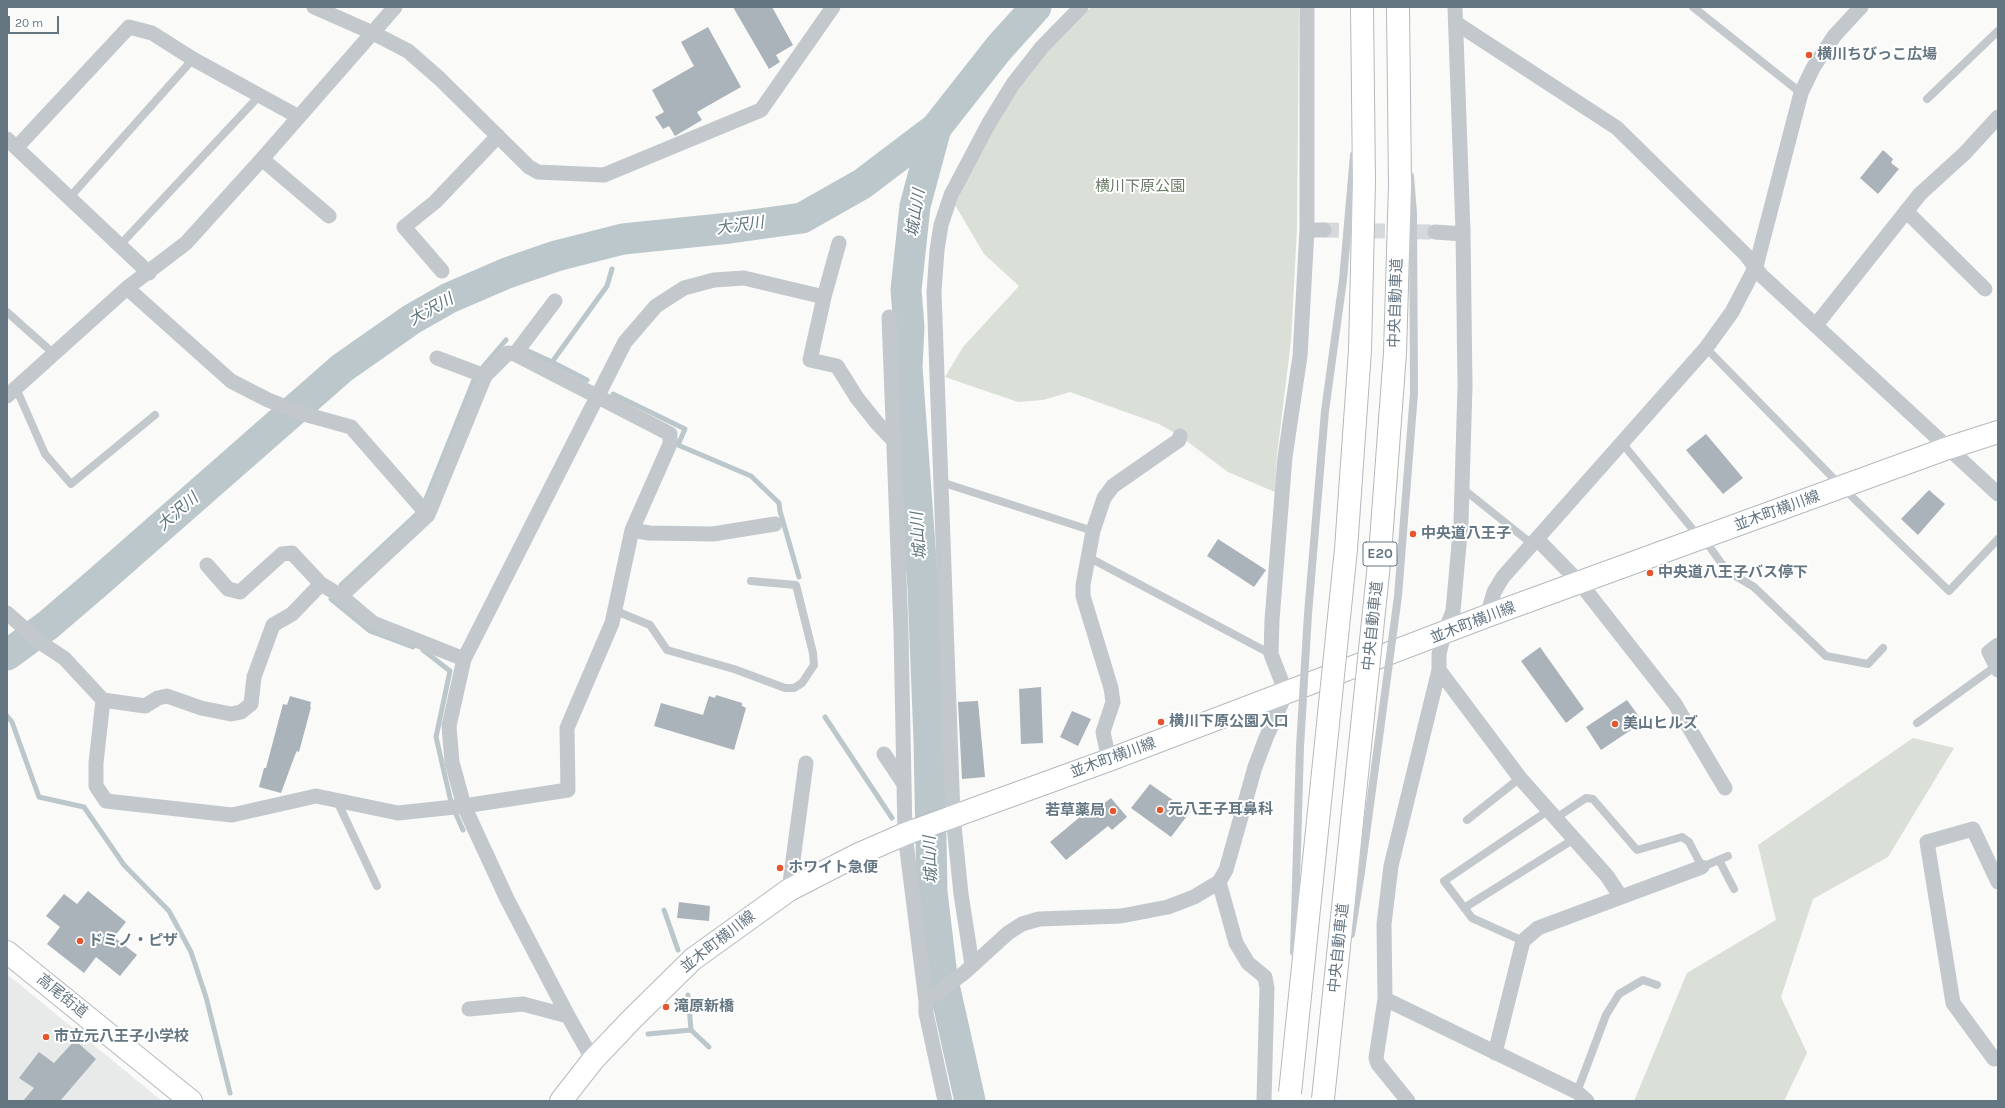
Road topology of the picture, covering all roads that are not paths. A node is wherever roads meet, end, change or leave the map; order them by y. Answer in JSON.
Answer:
{"nodes":[{"id":1,"x":314,"y":7,"type":"edge"},
{"id":2,"x":395,"y":7,"type":"edge"},
{"id":3,"x":833,"y":7,"type":"edge"},
{"id":4,"x":1081,"y":7,"type":"edge"},
{"id":5,"x":1307,"y":7,"type":"edge"},
{"id":6,"x":1362,"y":7,"type":"edge"},
{"id":7,"x":1455,"y":7,"type":"edge"},
{"id":8,"x":1693,"y":7,"type":"edge"},
{"id":9,"x":1861,"y":7,"type":"edge"},
{"id":10,"x":1398,"y":8,"type":"edge"},
{"id":11,"x":1456,"y":23,"type":"junction"},
{"id":12,"x":1998,"y":31,"type":"edge"},
{"id":13,"x":373,"y":32,"type":"junction"},
{"id":14,"x":1363,"y":43,"type":"junction"},
{"id":15,"x":193,"y":59,"type":"junction"},
{"id":16,"x":1801,"y":93,"type":"junction"},
{"id":17,"x":260,"y":95,"type":"junction"},
{"id":18,"x":1927,"y":99,"type":"dead end"},
{"id":19,"x":299,"y":117,"type":"junction"},
{"id":20,"x":1998,"y":117,"type":"edge"},
{"id":21,"x":498,"y":136,"type":"junction"},
{"id":22,"x":12,"y":143,"type":"edge"},
{"id":23,"x":1408,"y":150,"type":"dead end"},
{"id":24,"x":262,"y":159,"type":"junction"},
{"id":25,"x":1410,"y":166,"type":"dead end"},
{"id":26,"x":70,"y":197,"type":"junction"},
{"id":27,"x":1906,"y":211,"type":"junction"},
{"id":28,"x":329,"y":216,"type":"dead end"},
{"id":29,"x":1307,"y":230,"type":"junction"},
{"id":30,"x":1324,"y":230,"type":"tunnel mouth"},
{"id":31,"x":1435,"y":232,"type":"tunnel mouth"},
{"id":32,"x":1463,"y":234,"type":"junction"},
{"id":33,"x":839,"y":243,"type":"dead end"},
{"id":34,"x":120,"y":245,"type":"junction"},
{"id":35,"x":1756,"y":266,"type":"junction"},
{"id":36,"x":442,"y":271,"type":"dead end"},
{"id":37,"x":149,"y":273,"type":"junction"},
{"id":38,"x":127,"y":288,"type":"junction"},
{"id":39,"x":1985,"y":289,"type":"dead end"},
{"id":40,"x":824,"y":297,"type":"junction"},
{"id":41,"x":555,"y":301,"type":"dead end"},
{"id":42,"x":7,"y":312,"type":"edge"},
{"id":43,"x":889,"y":317,"type":"dead end"},
{"id":44,"x":1816,"y":325,"type":"junction"},
{"id":45,"x":1706,"y":348,"type":"junction"},
{"id":46,"x":53,"y":353,"type":"junction"},
{"id":47,"x":514,"y":354,"type":"junction"},
{"id":48,"x":437,"y":358,"type":"dead end"},
{"id":49,"x":485,"y":376,"type":"junction"},
{"id":50,"x":12,"y":392,"type":"edge"},
{"id":51,"x":596,"y":396,"type":"junction"},
{"id":52,"x":155,"y":415,"type":"dead end"},
{"id":53,"x":1998,"y":432,"type":"edge"},
{"id":54,"x":1180,"y":436,"type":"dead end"},
{"id":55,"x":893,"y":440,"type":"junction"},
{"id":56,"x":1622,"y":443,"type":"junction"},
{"id":57,"x":1948,"y":448,"type":"junction"},
{"id":58,"x":941,"y":482,"type":"junction"},
{"id":59,"x":1842,"y":487,"type":"junction"},
{"id":60,"x":1462,"y":488,"type":"junction"},
{"id":61,"x":1998,"y":494,"type":"edge"},
{"id":62,"x":428,"y":515,"type":"junction"},
{"id":63,"x":775,"y":524,"type":"dead end"},
{"id":64,"x":632,"y":530,"type":"junction"},
{"id":65,"x":1094,"y":531,"type":"junction"},
{"id":66,"x":1702,"y":538,"type":"junction"},
{"id":67,"x":1998,"y":539,"type":"edge"},
{"id":68,"x":1535,"y":542,"type":"junction"},
{"id":69,"x":1088,"y":557,"type":"junction"},
{"id":70,"x":207,"y":565,"type":"dead end"},
{"id":71,"x":751,"y":580,"type":"dead end"},
{"id":72,"x":1580,"y":583,"type":"junction"},
{"id":73,"x":321,"y":584,"type":"junction"},
{"id":74,"x":342,"y":596,"type":"junction"},
{"id":75,"x":616,"y":611,"type":"junction"},
{"id":76,"x":11,"y":616,"type":"edge"},
{"id":77,"x":1487,"y":616,"type":"junction"},
{"id":78,"x":1444,"y":634,"type":"junction"},
{"id":79,"x":1998,"y":645,"type":"edge"},
{"id":80,"x":1883,"y":648,"type":"dead end"},
{"id":81,"x":1272,"y":654,"type":"junction"},
{"id":82,"x":464,"y":659,"type":"junction"},
{"id":83,"x":1997,"y":668,"type":"edge"},
{"id":84,"x":1439,"y":670,"type":"junction"},
{"id":85,"x":1286,"y":693,"type":"junction"},
{"id":86,"x":103,"y":700,"type":"junction"},
{"id":87,"x":1917,"y":723,"type":"dead end"},
{"id":88,"x":884,"y":754,"type":"dead end"},
{"id":89,"x":1109,"y":760,"type":"junction"},
{"id":90,"x":806,"y":763,"type":"dead end"},
{"id":91,"x":1520,"y":778,"type":"junction"},
{"id":92,"x":904,"y":784,"type":"junction"},
{"id":93,"x":1725,"y":788,"type":"dead end"},
{"id":94,"x":336,"y":801,"type":"junction"},
{"id":95,"x":464,"y":806,"type":"junction"},
{"id":96,"x":1552,"y":814,"type":"junction"},
{"id":97,"x":951,"y":817,"type":"junction"},
{"id":98,"x":1466,"y":820,"type":"dead end"},
{"id":99,"x":909,"y":833,"type":"junction"},
{"id":100,"x":1574,"y":839,"type":"junction"},
{"id":101,"x":1728,"y":856,"type":"dead end"},
{"id":102,"x":1719,"y":860,"type":"junction"},
{"id":103,"x":1702,"y":868,"type":"junction"},
{"id":104,"x":1219,"y":882,"type":"junction"},
{"id":105,"x":1998,"y":882,"type":"edge"},
{"id":106,"x":377,"y":886,"type":"dead end"},
{"id":107,"x":1734,"y":889,"type":"dead end"},
{"id":108,"x":789,"y":890,"type":"junction"},
{"id":109,"x":1621,"y":897,"type":"junction"},
{"id":110,"x":1464,"y":908,"type":"junction"},
{"id":111,"x":1523,"y":941,"type":"junction"},
{"id":112,"x":1349,"y":942,"type":"dead end"},
{"id":113,"x":8,"y":956,"type":"edge"},
{"id":114,"x":1347,"y":958,"type":"dead end"},
{"id":115,"x":1294,"y":959,"type":"dead end"},
{"id":116,"x":968,"y":969,"type":"junction"},
{"id":117,"x":1294,"y":975,"type":"dead end"},
{"id":118,"x":1657,"y":985,"type":"dead end"},
{"id":119,"x":930,"y":998,"type":"junction"},
{"id":120,"x":1385,"y":999,"type":"junction"},
{"id":121,"x":469,"y":1008,"type":"dead end"},
{"id":122,"x":568,"y":1016,"type":"junction"},
{"id":123,"x":1495,"y":1053,"type":"junction"},
{"id":124,"x":1998,"y":1056,"type":"edge"},
{"id":125,"x":593,"y":1060,"type":"junction"},
{"id":126,"x":1290,"y":1093,"type":"joint"},
{"id":127,"x":1582,"y":1097,"type":"edge"},
{"id":128,"x":1324,"y":1099,"type":"joint"},
{"id":129,"x":191,"y":1101,"type":"edge"},
{"id":130,"x":561,"y":1101,"type":"edge"},
{"id":131,"x":945,"y":1101,"type":"edge"},
{"id":132,"x":1264,"y":1101,"type":"edge"},
{"id":133,"x":1408,"y":1101,"type":"edge"}],
"edges":[{"from":1,"to":13,"type":"street"},
{"from":2,"to":13,"type":"street"},
{"from":3,"to":21,"type":"street"},
{"from":4,"to":58,"type":"street"},
{"from":5,"to":29,"type":"street"},
{"from":6,"to":14,"type":"main road","number":"E20","bridge":true},
{"from":7,"to":11,"type":"street"},
{"from":8,"to":16,"type":"lane"},
{"from":9,"to":16,"type":"street"},
{"from":10,"to":23,"type":"lane","bridge":true},
{"from":10,"to":128,"type":"main road","name":"中央自動車道","number":"E20","bridge":true},
{"from":11,"to":32,"type":"street"},
{"from":11,"to":35,"type":"street"},
{"from":12,"to":18,"type":"lane"},
{"from":13,"to":19,"type":"street"},
{"from":13,"to":21,"type":"street"},
{"from":14,"to":115,"type":"lane","bridge":true},
{"from":14,"to":126,"type":"main road","number":"E20","bridge":true},
{"from":15,"to":17,"type":"street"},
{"from":15,"to":22,"type":"street"},
{"from":15,"to":26,"type":"lane"},
{"from":16,"to":35,"type":"street"},
{"from":17,"to":19,"type":"street"},
{"from":17,"to":34,"type":"lane"},
{"from":19,"to":24,"type":"street"},
{"from":20,"to":27,"type":"street"},
{"from":21,"to":36,"type":"street"},
{"from":22,"to":26,"type":"street"},
{"from":24,"to":28,"type":"street"},
{"from":24,"to":37,"type":"street"},
{"from":25,"to":112,"type":"lane","bridge":true},
{"from":26,"to":34,"type":"street"},
{"from":27,"to":39,"type":"street"},
{"from":27,"to":44,"type":"street"},
{"from":29,"to":30,"type":"street"},
{"from":29,"to":81,"type":"street"},
{"from":31,"to":32,"type":"street"},
{"from":32,"to":60,"type":"street"},
{"from":33,"to":40,"type":"street"},
{"from":34,"to":37,"type":"street"},
{"from":35,"to":44,"type":"street"},
{"from":35,"to":45,"type":"street"},
{"from":37,"to":38,"type":"street"},
{"from":38,"to":46,"type":"street"},
{"from":38,"to":62,"type":"street"},
{"from":40,"to":51,"type":"street"},
{"from":40,"to":55,"type":"street"},
{"from":41,"to":47,"type":"street"},
{"from":42,"to":46,"type":"lane"},
{"from":43,"to":55,"type":"street"},
{"from":44,"to":57,"type":"street"},
{"from":45,"to":56,"type":"street"},
{"from":45,"to":59,"type":"lane"},
{"from":46,"to":50,"type":"street"},
{"from":47,"to":49,"type":"street"},
{"from":47,"to":51,"type":"street"},
{"from":48,"to":49,"type":"street"},
{"from":49,"to":62,"type":"street"},
{"from":50,"to":52,"type":"lane"},
{"from":51,"to":64,"type":"street"},
{"from":51,"to":82,"type":"street"},
{"from":53,"to":57,"type":"main road","name":"並木町横川線"},
{"from":54,"to":65,"type":"street"},
{"from":55,"to":92,"type":"street"},
{"from":56,"to":66,"type":"lane"},
{"from":56,"to":68,"type":"street"},
{"from":57,"to":59,"type":"main road","name":"並木町横川線"},
{"from":57,"to":61,"type":"street"},
{"from":58,"to":65,"type":"lane"},
{"from":58,"to":97,"type":"street"},
{"from":59,"to":66,"type":"main road","name":"並木町横川線"},
{"from":59,"to":67,"type":"lane"},
{"from":60,"to":68,"type":"lane"},
{"from":60,"to":78,"type":"street"},
{"from":62,"to":74,"type":"street"},
{"from":63,"to":64,"type":"street"},
{"from":64,"to":75,"type":"street"},
{"from":65,"to":69,"type":"street"},
{"from":66,"to":72,"type":"main road","name":"並木町横川線"},
{"from":66,"to":80,"type":"lane"},
{"from":68,"to":72,"type":"street"},
{"from":68,"to":77,"type":"street"},
{"from":69,"to":81,"type":"lane"},
{"from":69,"to":89,"type":"street"},
{"from":70,"to":73,"type":"street"},
{"from":71,"to":75,"type":"lane"},
{"from":72,"to":77,"type":"main road","name":"並木町横川線"},
{"from":72,"to":93,"type":"street"},
{"from":73,"to":74,"type":"street"},
{"from":73,"to":86,"type":"street"},
{"from":74,"to":82,"type":"street"},
{"from":75,"to":95,"type":"street"},
{"from":76,"to":86,"type":"street"},
{"from":77,"to":78,"type":"main road","name":"並木町横川線"},
{"from":78,"to":84,"type":"street"},
{"from":78,"to":85,"type":"main road","name":"並木町横川線"},
{"from":79,"to":83,"type":"street"},
{"from":81,"to":85,"type":"street"},
{"from":82,"to":95,"type":"street"},
{"from":83,"to":87,"type":"lane"},
{"from":84,"to":91,"type":"street"},
{"from":84,"to":120,"type":"street"},
{"from":85,"to":89,"type":"main road","name":"並木町横川線"},
{"from":85,"to":104,"type":"street"},
{"from":86,"to":94,"type":"street"},
{"from":88,"to":92,"type":"street"},
{"from":89,"to":97,"type":"main road","name":"並木町横川線"},
{"from":90,"to":108,"type":"street"},
{"from":91,"to":96,"type":"street"},
{"from":91,"to":98,"type":"lane"},
{"from":92,"to":99,"type":"street"},
{"from":94,"to":95,"type":"street"},
{"from":94,"to":106,"type":"lane"},
{"from":95,"to":122,"type":"street"},
{"from":96,"to":100,"type":"street"},
{"from":96,"to":103,"type":"lane"},
{"from":96,"to":110,"type":"lane"},
{"from":97,"to":99,"type":"main road"},
{"from":97,"to":116,"type":"street"},
{"from":99,"to":108,"type":"main road","name":"並木町横川線"},
{"from":99,"to":119,"type":"street"},
{"from":100,"to":109,"type":"street"},
{"from":100,"to":110,"type":"lane"},
{"from":101,"to":102,"type":"lane"},
{"from":102,"to":103,"type":"lane"},
{"from":102,"to":107,"type":"lane"},
{"from":103,"to":109,"type":"street"},
{"from":104,"to":116,"type":"street"},
{"from":104,"to":132,"type":"street"},
{"from":105,"to":124,"type":"street"},
{"from":108,"to":125,"type":"main road","name":"並木町横川線"},
{"from":109,"to":111,"type":"street"},
{"from":110,"to":111,"type":"lane"},
{"from":111,"to":123,"type":"street"},
{"from":113,"to":129,"type":"main road","name":"高尾街道"},
{"from":114,"to":128,"type":"lane","bridge":true},
{"from":116,"to":119,"type":"street"},
{"from":117,"to":126,"type":"lane","bridge":true},
{"from":118,"to":127,"type":"lane"},
{"from":119,"to":131,"type":"street"},
{"from":120,"to":123,"type":"street"},
{"from":120,"to":133,"type":"street"},
{"from":121,"to":122,"type":"street"},
{"from":122,"to":125,"type":"street"},
{"from":123,"to":127,"type":"street"},
{"from":125,"to":130,"type":"main road","name":"並木町横川線"}]}
